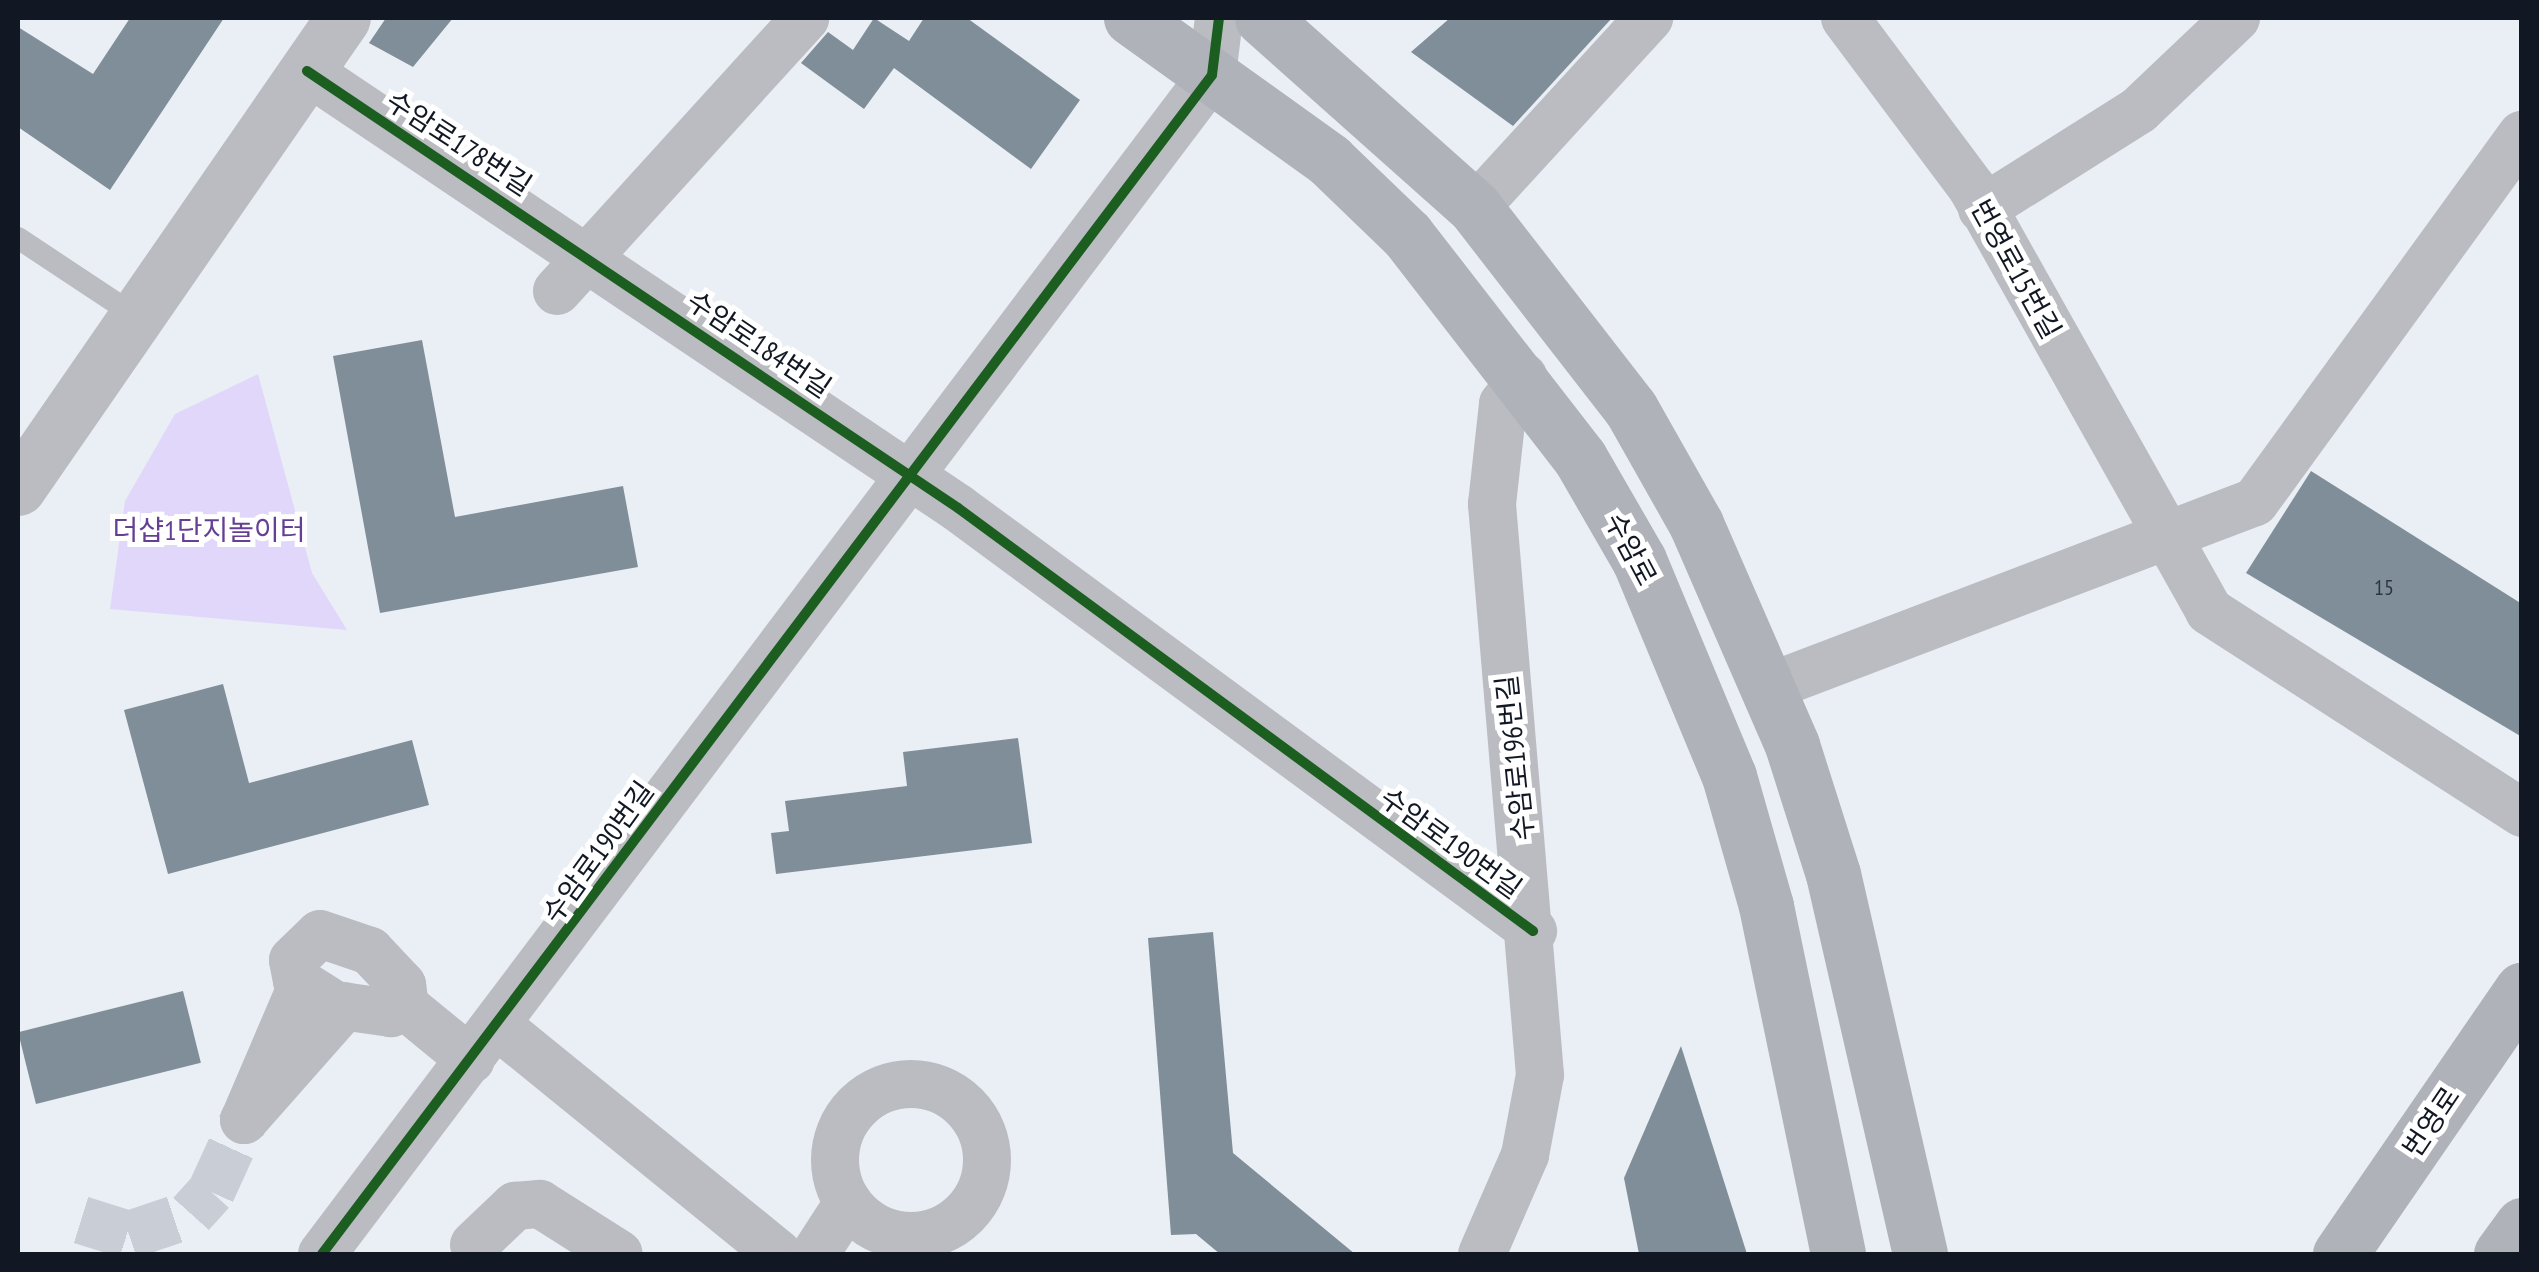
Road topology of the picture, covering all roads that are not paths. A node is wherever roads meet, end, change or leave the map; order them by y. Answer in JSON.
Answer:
{"nodes":[{"id":1,"x":343,"y":18,"type":"edge"},
{"id":2,"x":804,"y":18,"type":"edge"},
{"id":3,"x":1131,"y":18,"type":"edge"},
{"id":4,"x":1219,"y":18,"type":"edge"},
{"id":5,"x":1262,"y":18,"type":"edge"},
{"id":6,"x":1649,"y":18,"type":"edge"},
{"id":7,"x":1844,"y":18,"type":"edge"},
{"id":8,"x":2236,"y":18,"type":"edge"},
{"id":9,"x":307,"y":70,"type":"junction"},
{"id":10,"x":1212,"y":75,"type":"junction"},
{"id":11,"x":2522,"y":134,"type":"edge"},
{"id":12,"x":1476,"y":208,"type":"junction"},
{"id":13,"x":1982,"y":209,"type":"junction"},
{"id":14,"x":18,"y":238,"type":"edge"},
{"id":15,"x":586,"y":253,"type":"junction"},
{"id":16,"x":557,"y":291,"type":"dead end"},
{"id":17,"x":136,"y":316,"type":"junction"},
{"id":18,"x":1522,"y":377,"type":"junction"},
{"id":19,"x":906,"y":472,"type":"junction"},
{"id":20,"x":18,"y":488,"type":"edge"},
{"id":21,"x":2169,"y":534,"type":"junction"},
{"id":22,"x":1769,"y":687,"type":"junction"},
{"id":23,"x":2522,"y":813,"type":"edge"},
{"id":24,"x":1532,"y":932,"type":"junction"},
{"id":25,"x":302,"y":986,"type":"junction"},
{"id":26,"x":2522,"y":988,"type":"edge"},
{"id":27,"x":345,"y":1006,"type":"junction"},
{"id":28,"x":405,"y":1006,"type":"junction"},
{"id":29,"x":485,"y":1043,"type":"junction"},
{"id":30,"x":2425,"y":1131,"type":"junction"},
{"id":31,"x":848,"y":1204,"type":"junction"},
{"id":32,"x":2522,"y":1225,"type":"edge"},
{"id":33,"x":966,"y":1238,"type":"edge"},
{"id":34,"x":474,"y":1245,"type":"dead end"},
{"id":35,"x":322,"y":1254,"type":"edge"},
{"id":36,"x":620,"y":1254,"type":"edge"},
{"id":37,"x":779,"y":1254,"type":"edge"},
{"id":38,"x":815,"y":1254,"type":"edge"},
{"id":39,"x":1482,"y":1254,"type":"edge"},
{"id":40,"x":1838,"y":1254,"type":"edge"},
{"id":41,"x":1920,"y":1254,"type":"edge"},
{"id":42,"x":2308,"y":1254,"type":"edge"},
{"id":43,"x":2340,"y":1254,"type":"edge"},
{"id":44,"x":2501,"y":1254,"type":"edge"}],
"edges":[{"from":1,"to":9,"type":"street"},
{"from":2,"to":15,"type":"street"},
{"from":3,"to":10,"type":"main road","name":"수암로"},
{"from":4,"to":10,"type":"street"},
{"from":5,"to":12,"type":"main road"},
{"from":6,"to":12,"type":"street"},
{"from":7,"to":13,"type":"street","name":"번영로15번길"},
{"from":8,"to":13,"type":"street"},
{"from":9,"to":15,"type":"street","name":"수암로178번길"},
{"from":9,"to":17,"type":"street"},
{"from":10,"to":18,"type":"main road","name":"수암로"},
{"from":10,"to":19,"type":"street","name":"수암로190번길"},
{"from":11,"to":21,"type":"street"},
{"from":12,"to":22,"type":"main road"},
{"from":13,"to":21,"type":"street","name":"번영로15번길"},
{"from":14,"to":17,"type":"lane"},
{"from":15,"to":16,"type":"street"},
{"from":15,"to":19,"type":"street","name":"수암로184번길"},
{"from":17,"to":20,"type":"street"},
{"from":18,"to":24,"type":"street","name":"수암로196번길"},
{"from":18,"to":40,"type":"main road","name":"수암로"},
{"from":19,"to":24,"type":"street","name":"수암로190번길"},
{"from":19,"to":29,"type":"street","name":"수암로190번길"},
{"from":21,"to":22,"type":"street"},
{"from":21,"to":23,"type":"street","name":"번영로15번길"},
{"from":22,"to":41,"type":"main road"},
{"from":24,"to":39,"type":"street","name":"수암로196번길"},
{"from":25,"to":27,"type":"street"},
{"from":25,"to":27,"type":"street"},
{"from":25,"to":28,"type":"street"},
{"from":26,"to":30,"type":"main road","name":"번영로"},
{"from":27,"to":28,"type":"street"},
{"from":28,"to":29,"type":"street"},
{"from":29,"to":35,"type":"street","name":"수암로190번길"},
{"from":29,"to":37,"type":"street"},
{"from":30,"to":42,"type":"main road"},
{"from":30,"to":43,"type":"main road","name":"번영로"},
{"from":31,"to":33,"type":"street"},
{"from":31,"to":33,"type":"street"},
{"from":31,"to":38,"type":"street"},
{"from":32,"to":44,"type":"main road"},
{"from":34,"to":36,"type":"street"}]}
